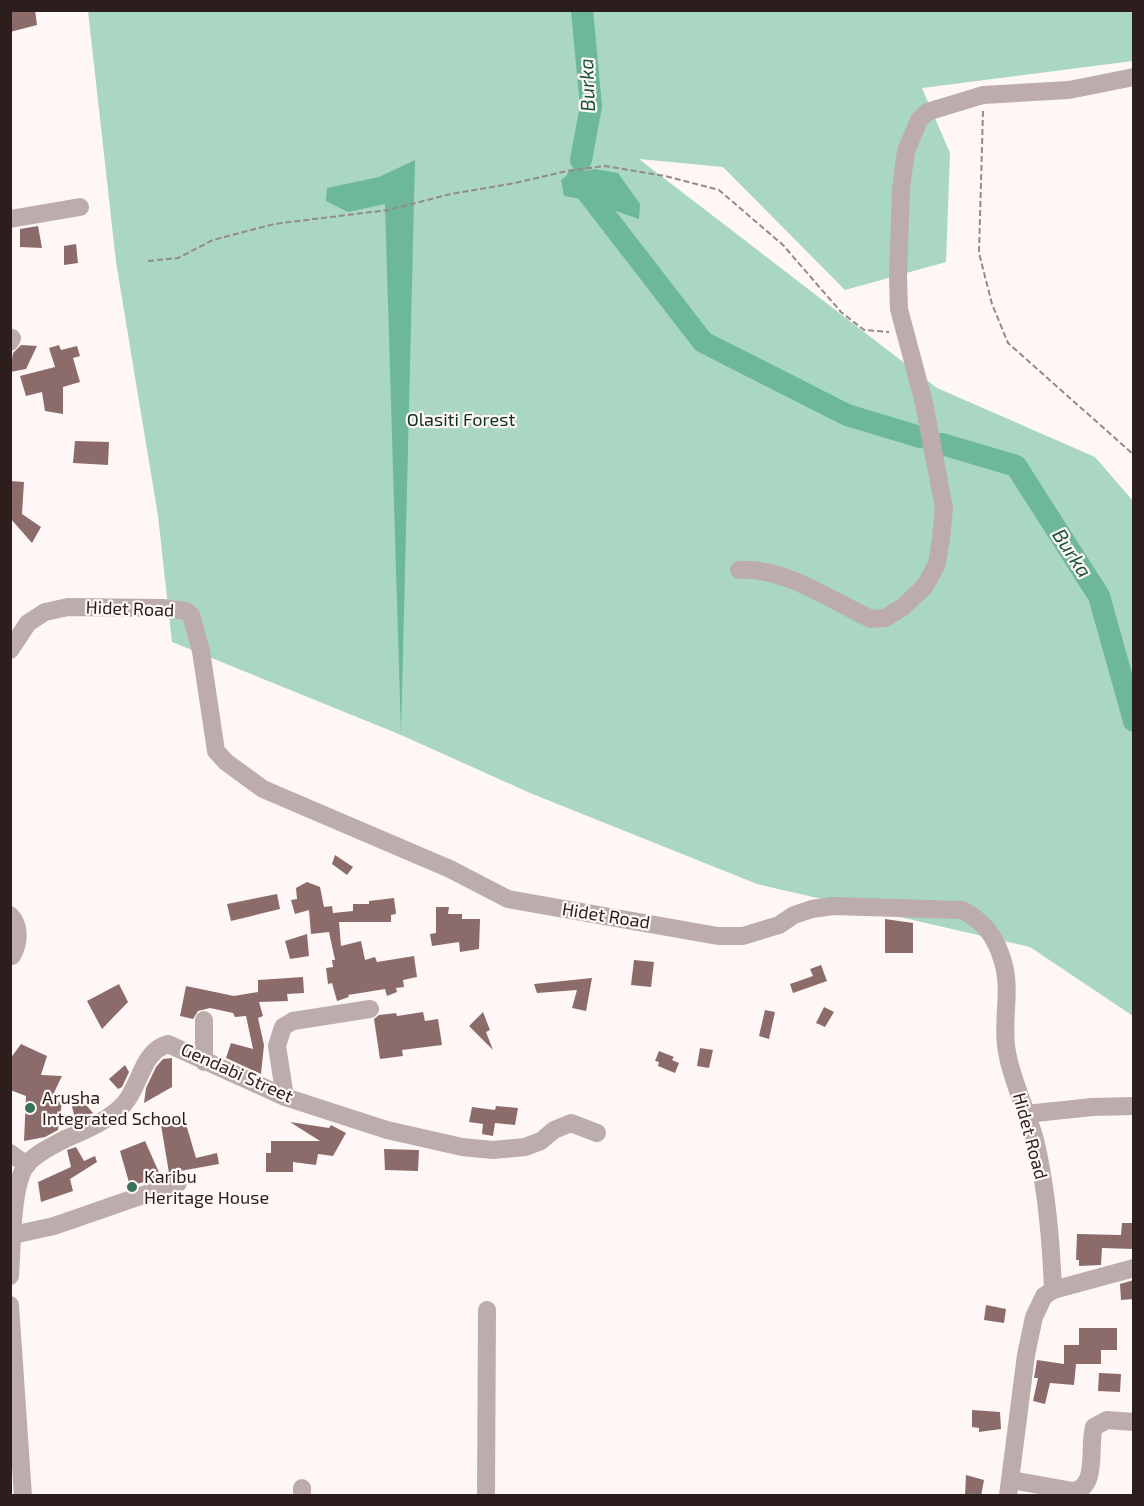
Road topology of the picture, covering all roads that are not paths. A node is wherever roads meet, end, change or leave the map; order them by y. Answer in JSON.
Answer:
{"nodes":[{"id":1,"x":1134,"y":76,"type":"edge"},
{"id":2,"x":80,"y":207,"type":"dead end"},
{"id":3,"x":10,"y":219,"type":"edge"},
{"id":4,"x":739,"y":570,"type":"dead end"},
{"id":5,"x":10,"y":650,"type":"edge"},
{"id":6,"x":10,"y":915,"type":"edge"},
{"id":7,"x":12,"y":956,"type":"dead end"},
{"id":8,"x":370,"y":1009,"type":"dead end"},
{"id":9,"x":204,"y":1020,"type":"dead end"},
{"id":10,"x":204,"y":1062,"type":"junction"},
{"id":11,"x":285,"y":1097,"type":"junction"},
{"id":12,"x":1134,"y":1106,"type":"edge"},
{"id":13,"x":1026,"y":1114,"type":"junction"},
{"id":14,"x":597,"y":1132,"type":"dead end"},
{"id":15,"x":10,"y":1153,"type":"edge"},
{"id":16,"x":27,"y":1165,"type":"junction"},
{"id":17,"x":178,"y":1183,"type":"dead end"},
{"id":18,"x":13,"y":1236,"type":"junction"},
{"id":19,"x":1134,"y":1268,"type":"edge"},
{"id":20,"x":10,"y":1276,"type":"edge"},
{"id":21,"x":1053,"y":1290,"type":"junction"},
{"id":22,"x":10,"y":1305,"type":"edge"},
{"id":23,"x":487,"y":1310,"type":"dead end"},
{"id":24,"x":12,"y":1380,"type":"edge"},
{"id":25,"x":1134,"y":1422,"type":"edge"},
{"id":26,"x":1010,"y":1488,"type":"edge"},
{"id":27,"x":23,"y":1496,"type":"edge"},
{"id":28,"x":486,"y":1496,"type":"edge"}],
"edges":[{"from":1,"to":4,"type":"street"},
{"from":2,"to":3,"type":"street"},
{"from":5,"to":13,"type":"street","name":"Hidet Road"},
{"from":6,"to":7,"type":"street"},
{"from":8,"to":11,"type":"street"},
{"from":9,"to":10,"type":"street"},
{"from":10,"to":11,"type":"street","name":"Gendabi Street"},
{"from":10,"to":16,"type":"street","name":"Gendabi Street"},
{"from":11,"to":14,"type":"street","name":"Gendabi Street"},
{"from":12,"to":13,"type":"street"},
{"from":13,"to":21,"type":"street","name":"Hidet Road"},
{"from":15,"to":16,"type":"street"},
{"from":16,"to":18,"type":"street"},
{"from":17,"to":18,"type":"street"},
{"from":18,"to":20,"type":"street"},
{"from":19,"to":21,"type":"street"},
{"from":21,"to":26,"type":"street"},
{"from":22,"to":24,"type":"street"},
{"from":23,"to":28,"type":"street"},
{"from":24,"to":27,"type":"street"},
{"from":25,"to":26,"type":"street"}]}
